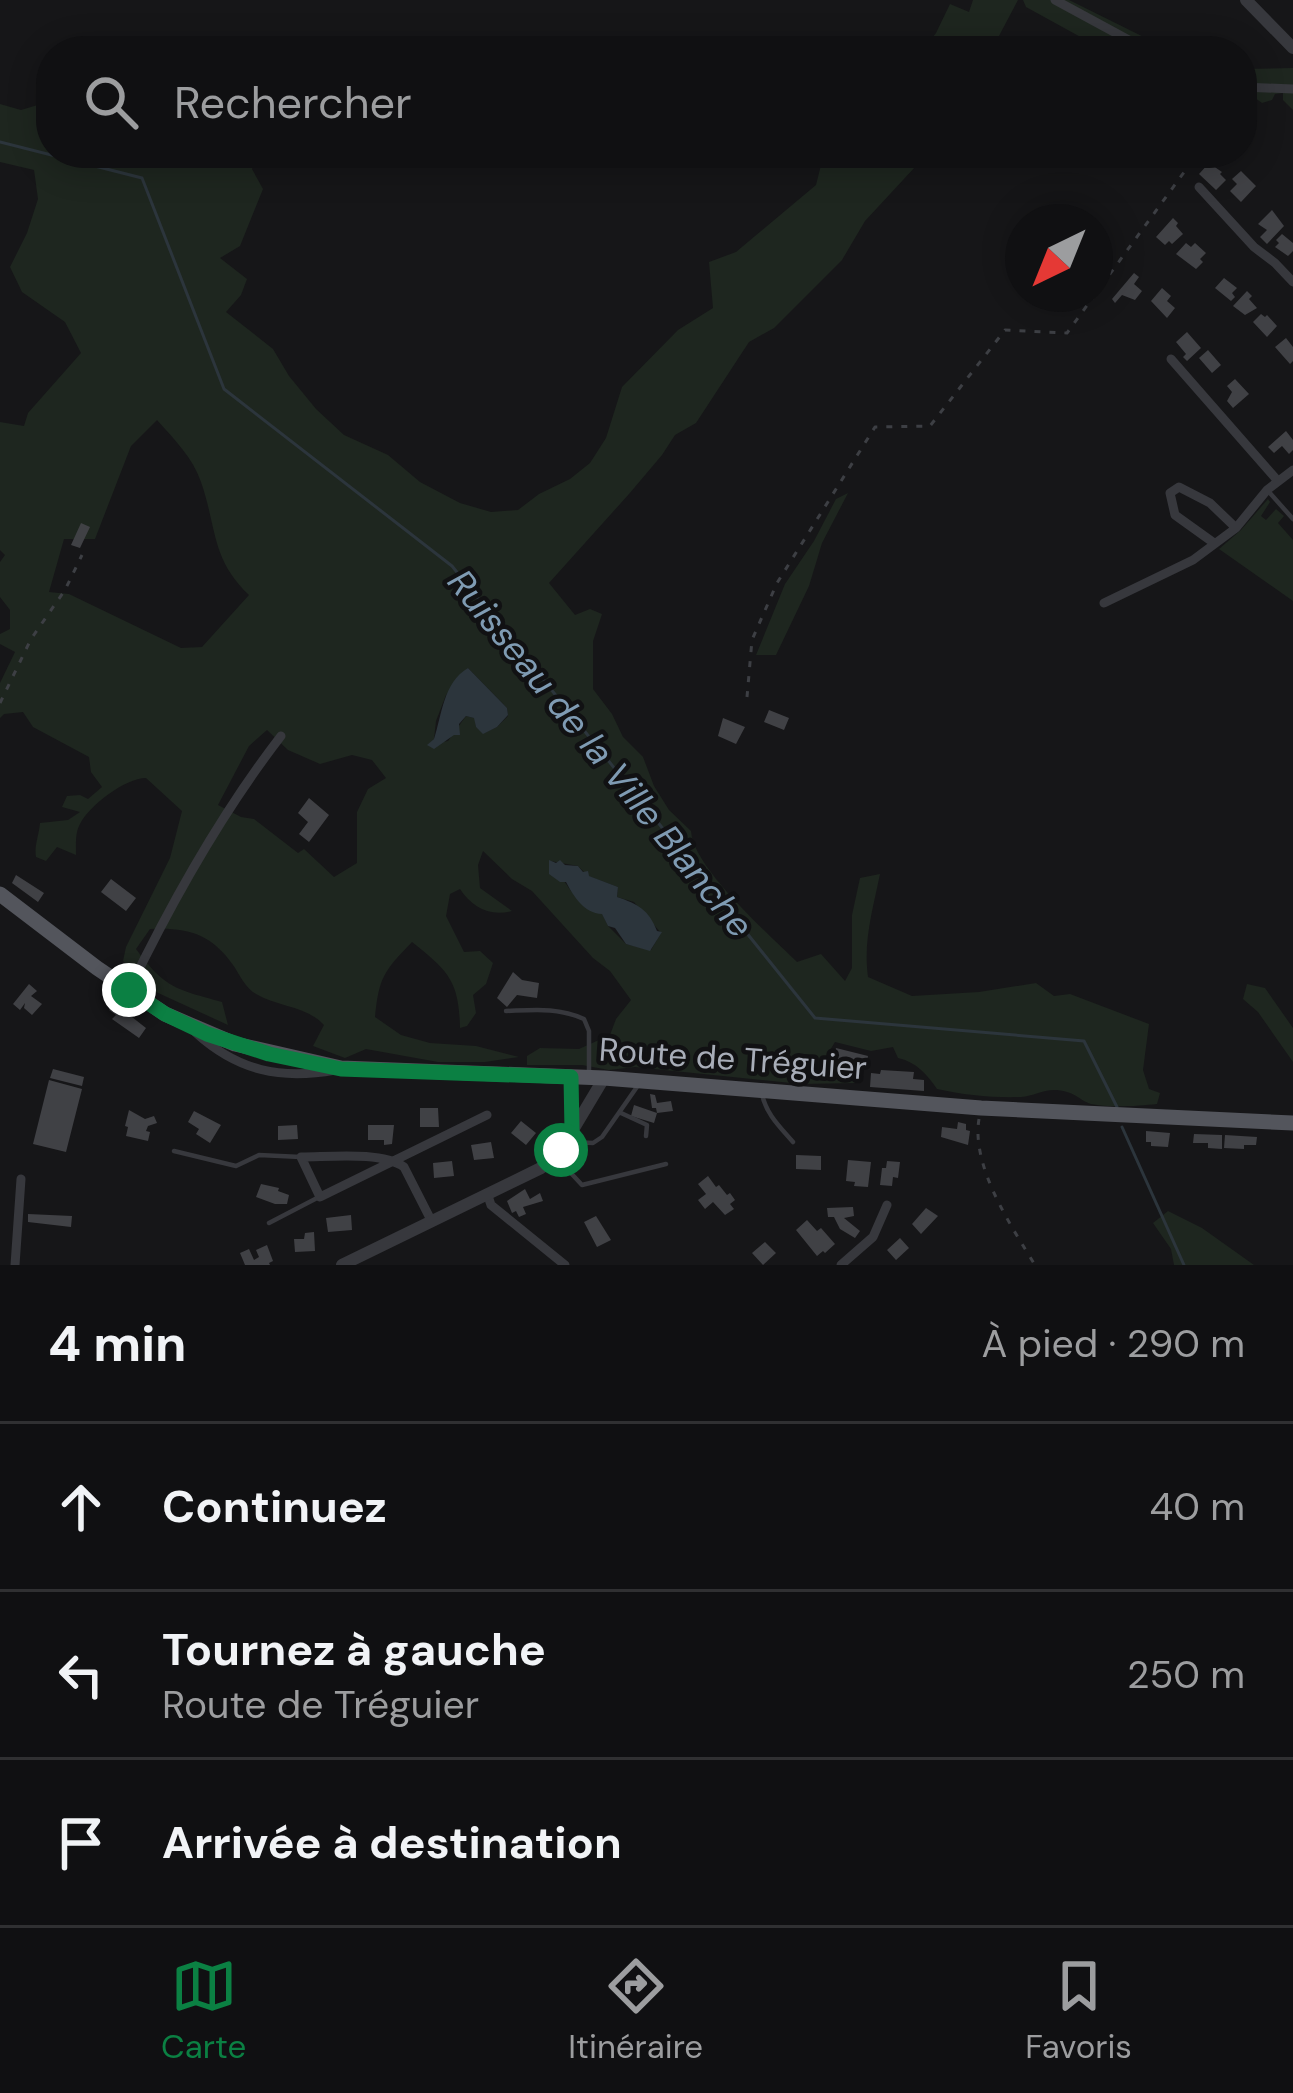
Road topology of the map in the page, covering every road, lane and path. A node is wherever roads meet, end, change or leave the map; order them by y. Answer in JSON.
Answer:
{"nodes":[{"id":1,"x":1055,"y":0,"type":"edge"},
{"id":2,"x":1246,"y":0,"type":"edge"},
{"id":3,"x":1121,"y":36,"type":"edge"},
{"id":4,"x":1293,"y":48,"type":"edge"},
{"id":5,"x":1257,"y":88,"type":"edge"},
{"id":6,"x":1293,"y":89,"type":"edge"},
{"id":7,"x":1187,"y":168,"type":"edge"},
{"id":8,"x":1199,"y":187,"type":"dead end"},
{"id":9,"x":1293,"y":283,"type":"edge"},
{"id":10,"x":1171,"y":359,"type":"dead end"},
{"id":11,"x":1293,"y":470,"type":"edge"},
{"id":12,"x":1277,"y":480,"type":"junction"},
{"id":13,"x":1267,"y":490,"type":"junction"},
{"id":14,"x":1293,"y":519,"type":"edge"},
{"id":15,"x":1236,"y":528,"type":"junction"},
{"id":16,"x":1214,"y":543,"type":"junction"},
{"id":17,"x":82,"y":554,"type":"dead end"},
{"id":18,"x":1104,"y":603,"type":"dead end"},
{"id":19,"x":747,"y":698,"type":"dead end"},
{"id":20,"x":0,"y":703,"type":"edge"},
{"id":21,"x":281,"y":736,"type":"dead end"},
{"id":22,"x":0,"y":894,"type":"edge"},
{"id":23,"x":129,"y":990,"type":"junction"},
{"id":24,"x":506,"y":1011,"type":"dead end"},
{"id":25,"x":588,"y":1078,"type":"junction"},
{"id":26,"x":641,"y":1081,"type":"junction"},
{"id":27,"x":761,"y":1088,"type":"junction"},
{"id":28,"x":981,"y":1108,"type":"junction"},
{"id":29,"x":621,"y":1112,"type":"junction"},
{"id":30,"x":487,"y":1115,"type":"dead end"},
{"id":31,"x":1293,"y":1124,"type":"edge"},
{"id":32,"x":569,"y":1136,"type":"junction"},
{"id":33,"x":646,"y":1136,"type":"dead end"},
{"id":34,"x":794,"y":1142,"type":"dead end"},
{"id":35,"x":174,"y":1151,"type":"dead end"},
{"id":36,"x":556,"y":1156,"type":"junction"},
{"id":37,"x":302,"y":1157,"type":"junction"},
{"id":38,"x":396,"y":1161,"type":"junction"},
{"id":39,"x":666,"y":1164,"type":"dead end"},
{"id":40,"x":21,"y":1179,"type":"dead end"},
{"id":41,"x":488,"y":1196,"type":"junction"},
{"id":42,"x":319,"y":1197,"type":"junction"},
{"id":43,"x":887,"y":1204,"type":"dead end"},
{"id":44,"x":432,"y":1222,"type":"junction"},
{"id":45,"x":269,"y":1223,"type":"dead end"},
{"id":46,"x":15,"y":1265,"type":"edge"},
{"id":47,"x":342,"y":1265,"type":"edge"},
{"id":48,"x":565,"y":1265,"type":"edge"},
{"id":49,"x":841,"y":1265,"type":"edge"},
{"id":50,"x":1035,"y":1265,"type":"edge"}],
"edges":[{"from":1,"to":3,"type":"street"},
{"from":2,"to":4,"type":"street"},
{"from":5,"to":6,"type":"street"},
{"from":7,"to":19,"type":"path"},
{"from":8,"to":9,"type":"street"},
{"from":10,"to":12,"type":"street"},
{"from":11,"to":12,"type":"street"},
{"from":12,"to":13,"type":"street"},
{"from":13,"to":14,"type":"lane"},
{"from":13,"to":15,"type":"street"},
{"from":15,"to":16,"type":"street"},
{"from":15,"to":16,"type":"street"},
{"from":16,"to":18,"type":"street"},
{"from":17,"to":20,"type":"path"},
{"from":21,"to":23,"type":"street"},
{"from":22,"to":23,"type":"main road","name":"Route de Tréguier"},
{"from":23,"to":25,"type":"main road","name":"Route de Tréguier"},
{"from":24,"to":25,"type":"lane"},
{"from":25,"to":26,"type":"main road","name":"Route de Tréguier"},
{"from":25,"to":32,"type":"street"},
{"from":25,"to":32,"type":"street"},
{"from":26,"to":27,"type":"main road","name":"Route de Tréguier"},
{"from":26,"to":29,"type":"lane"},
{"from":27,"to":28,"type":"main road","name":"Route de Tréguier"},
{"from":27,"to":34,"type":"lane"},
{"from":28,"to":31,"type":"main road","name":"Route de Tréguier"},
{"from":28,"to":50,"type":"path"},
{"from":29,"to":32,"type":"lane"},
{"from":29,"to":33,"type":"lane"},
{"from":30,"to":38,"type":"street"},
{"from":32,"to":36,"type":"street"},
{"from":35,"to":37,"type":"lane"},
{"from":36,"to":39,"type":"lane"},
{"from":36,"to":41,"type":"street"},
{"from":37,"to":38,"type":"street"},
{"from":37,"to":42,"type":"street"},
{"from":38,"to":42,"type":"street"},
{"from":38,"to":44,"type":"street"},
{"from":40,"to":46,"type":"street"},
{"from":41,"to":44,"type":"street"},
{"from":41,"to":48,"type":"street"},
{"from":42,"to":45,"type":"lane"},
{"from":43,"to":49,"type":"street"},
{"from":44,"to":47,"type":"street"}]}
